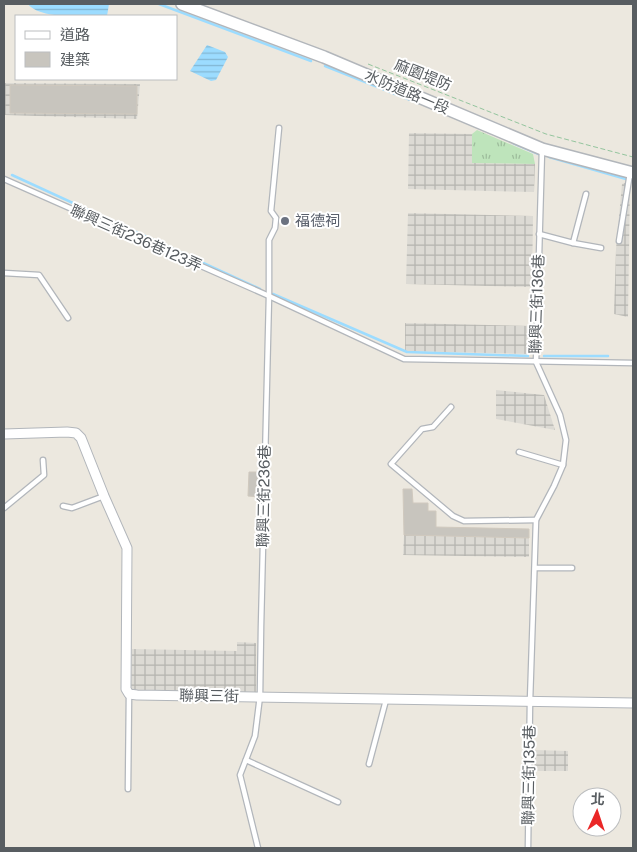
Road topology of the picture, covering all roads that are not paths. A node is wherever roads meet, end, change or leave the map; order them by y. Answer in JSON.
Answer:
{"nodes":[{"id":1,"x":182,"y":4,"type":"edge"},
{"id":2,"x":279,"y":128,"type":"dead end"},
{"id":3,"x":542,"y":148,"type":"junction"},
{"id":4,"x":631,"y":176,"type":"edge"},
{"id":5,"x":4,"y":179,"type":"edge"},
{"id":6,"x":586,"y":194,"type":"dead end"},
{"id":7,"x":539,"y":234,"type":"junction"},
{"id":8,"x":619,"y":241,"type":"dead end"},
{"id":9,"x":573,"y":243,"type":"junction"},
{"id":10,"x":600,"y":248,"type":"dead end"},
{"id":11,"x":4,"y":274,"type":"edge"},
{"id":12,"x":269,"y":296,"type":"junction"},
{"id":13,"x":68,"y":318,"type":"dead end"},
{"id":14,"x":536,"y":362,"type":"junction"},
{"id":15,"x":633,"y":363,"type":"edge"},
{"id":16,"x":451,"y":407,"type":"dead end"},
{"id":17,"x":4,"y":434,"type":"edge"},
{"id":18,"x":518,"y":452,"type":"dead end"},
{"id":19,"x":43,"y":460,"type":"dead end"},
{"id":20,"x":563,"y":465,"type":"junction"},
{"id":21,"x":104,"y":496,"type":"junction"},
{"id":22,"x":63,"y":506,"type":"dead end"},
{"id":23,"x":4,"y":508,"type":"edge"},
{"id":24,"x":536,"y":520,"type":"junction"},
{"id":25,"x":535,"y":568,"type":"junction"},
{"id":26,"x":572,"y":568,"type":"dead end"},
{"id":27,"x":129,"y":694,"type":"junction"},
{"id":28,"x":260,"y":696,"type":"junction"},
{"id":29,"x":387,"y":698,"type":"junction"},
{"id":30,"x":530,"y":701,"type":"junction"},
{"id":31,"x":633,"y":703,"type":"edge"},
{"id":32,"x":246,"y":760,"type":"junction"},
{"id":33,"x":369,"y":764,"type":"dead end"},
{"id":34,"x":128,"y":789,"type":"dead end"},
{"id":35,"x":338,"y":802,"type":"dead end"},
{"id":36,"x":258,"y":848,"type":"edge"},
{"id":37,"x":528,"y":848,"type":"edge"}],
"edges":[{"from":1,"to":3,"type":"street","name":"水防道路一段"},
{"from":2,"to":12,"type":"lane","name":"聯興三街236巷"},
{"from":3,"to":4,"type":"street","name":"水防道路一段"},
{"from":3,"to":7,"type":"lane","name":"聯興三街136巷"},
{"from":4,"to":8,"type":"lane"},
{"from":5,"to":12,"type":"lane","name":"聯興三街236巷123弄"},
{"from":6,"to":9,"type":"lane"},
{"from":7,"to":9,"type":"lane"},
{"from":7,"to":14,"type":"lane","name":"聯興三街136巷"},
{"from":9,"to":10,"type":"lane"},
{"from":11,"to":13,"type":"lane"},
{"from":12,"to":14,"type":"lane"},
{"from":12,"to":28,"type":"lane","name":"聯興三街236巷"},
{"from":14,"to":15,"type":"lane"},
{"from":14,"to":20,"type":"lane","name":"聯興三街136巷"},
{"from":16,"to":24,"type":"lane"},
{"from":17,"to":21,"type":"street"},
{"from":18,"to":20,"type":"lane"},
{"from":19,"to":23,"type":"lane"},
{"from":20,"to":24,"type":"lane","name":"聯興三街136巷"},
{"from":21,"to":22,"type":"lane"},
{"from":21,"to":27,"type":"street"},
{"from":24,"to":25,"type":"lane","name":"聯興三街136巷"},
{"from":25,"to":26,"type":"lane"},
{"from":25,"to":30,"type":"lane","name":"聯興三街136巷"},
{"from":27,"to":28,"type":"street","name":"聯興三街"},
{"from":27,"to":34,"type":"lane"},
{"from":28,"to":29,"type":"street","name":"聯興三街"},
{"from":28,"to":32,"type":"lane","name":"聯興三街236巷"},
{"from":29,"to":30,"type":"street","name":"聯興三街"},
{"from":29,"to":33,"type":"lane"},
{"from":30,"to":31,"type":"street","name":"聯興三街"},
{"from":30,"to":37,"type":"lane","name":"聯興三街135巷"},
{"from":32,"to":35,"type":"lane"},
{"from":32,"to":36,"type":"lane","name":"聯興三街236巷"}]}
